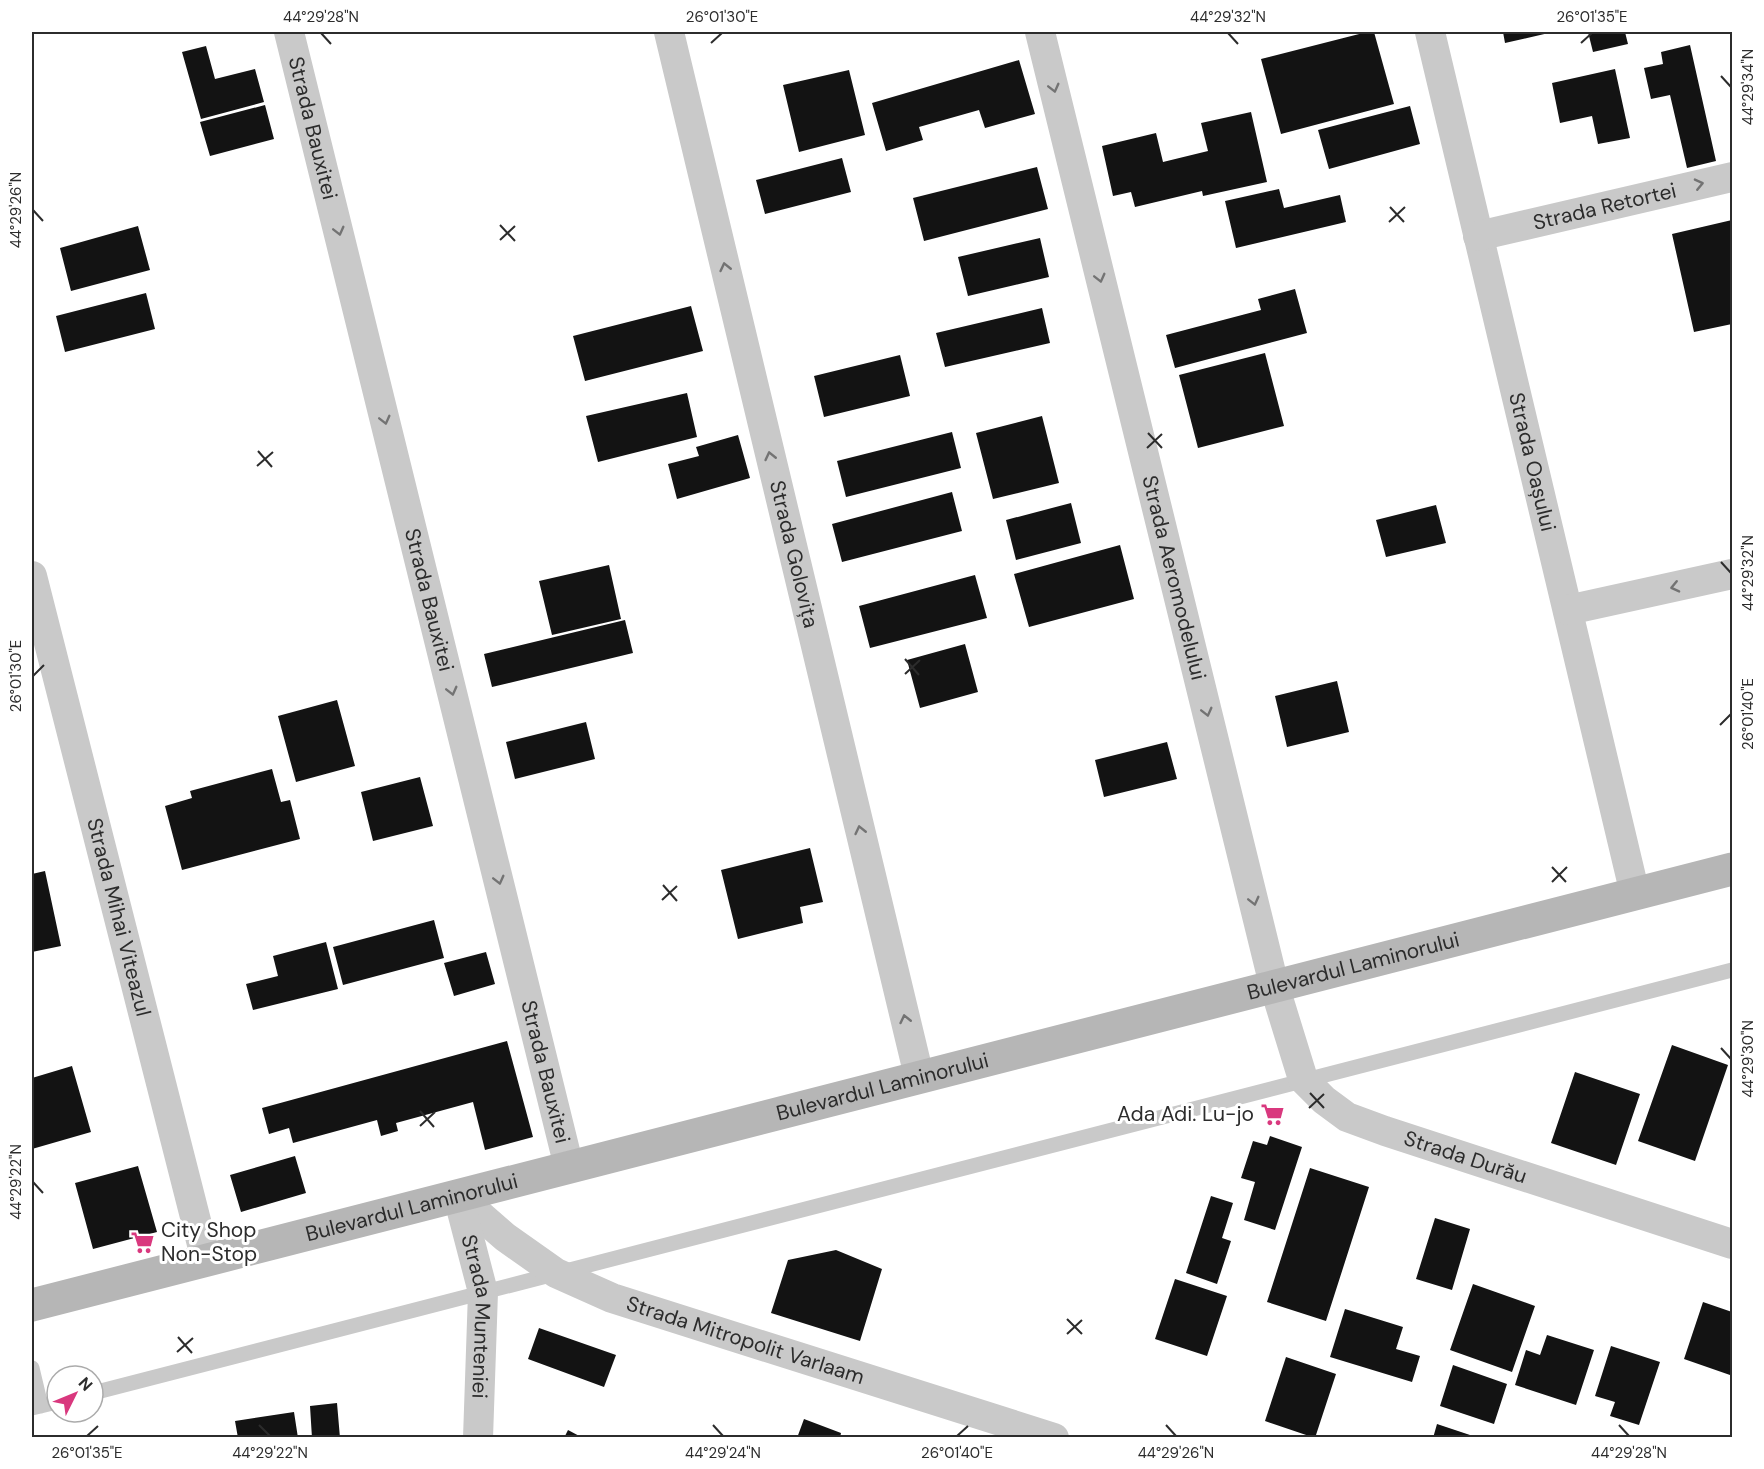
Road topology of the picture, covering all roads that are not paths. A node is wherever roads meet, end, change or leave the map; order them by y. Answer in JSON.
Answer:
{"nodes":[{"id":1,"x":289,"y":32,"type":"edge"},
{"id":2,"x":669,"y":32,"type":"edge"},
{"id":3,"x":1040,"y":32,"type":"edge"},
{"id":4,"x":1430,"y":32,"type":"edge"},
{"id":5,"x":1732,"y":177,"type":"edge"},
{"id":6,"x":1478,"y":236,"type":"junction"},
{"id":7,"x":1732,"y":574,"type":"edge"},
{"id":8,"x":32,"y":576,"type":"edge"},
{"id":9,"x":1568,"y":610,"type":"junction"},
{"id":10,"x":1732,"y":869,"type":"edge"},
{"id":11,"x":1635,"y":894,"type":"junction"},
{"id":12,"x":1732,"y":970,"type":"edge"},
{"id":13,"x":1274,"y":985,"type":"junction"},
{"id":14,"x":919,"y":1076,"type":"junction"},
{"id":15,"x":1303,"y":1079,"type":"junction"},
{"id":16,"x":569,"y":1167,"type":"junction"},
{"id":17,"x":458,"y":1196,"type":"junction"},
{"id":18,"x":1732,"y":1244,"type":"edge"},
{"id":19,"x":206,"y":1260,"type":"junction"},
{"id":20,"x":556,"y":1273,"type":"junction"},
{"id":21,"x":483,"y":1292,"type":"junction"},
{"id":22,"x":32,"y":1305,"type":"edge"},
{"id":23,"x":32,"y":1368,"type":"edge"},
{"id":24,"x":105,"y":1390,"type":"edge"},
{"id":25,"x":36,"y":1407,"type":"edge"},
{"id":26,"x":478,"y":1437,"type":"edge"},
{"id":27,"x":1054,"y":1437,"type":"edge"}],
"edges":[{"from":1,"to":16,"type":"street","name":"Strada Bauxitei","one_way":true},
{"from":14,"to":2,"type":"street","name":"Strada Golovița","one_way":true},
{"from":3,"to":13,"type":"street","name":"Strada Aeromodelului","one_way":true},
{"from":4,"to":6,"type":"street","name":"Strada Oașului"},
{"from":6,"to":5,"type":"street","name":"Strada Retortei","one_way":true},
{"from":6,"to":9,"type":"street","name":"Strada Oașului"},
{"from":7,"to":9,"type":"street","one_way":true},
{"from":8,"to":19,"type":"street","name":"Strada Mihai Viteazul"},
{"from":9,"to":11,"type":"street","name":"Strada Oașului"},
{"from":10,"to":11,"type":"street","name":"Bulevardul Laminorului"},
{"from":11,"to":13,"type":"street","name":"Bulevardul Laminorului"},
{"from":12,"to":15,"type":"lane"},
{"from":13,"to":14,"type":"street","name":"Bulevardul Laminorului"},
{"from":13,"to":15,"type":"street","name":"Strada Durău"},
{"from":14,"to":16,"type":"street","name":"Bulevardul Laminorului"},
{"from":15,"to":18,"type":"street","name":"Strada Durău"},
{"from":15,"to":20,"type":"lane"},
{"from":16,"to":17,"type":"street","name":"Bulevardul Laminorului"},
{"from":17,"to":19,"type":"street","name":"Bulevardul Laminorului"},
{"from":17,"to":20,"type":"street","name":"Strada Mitropolit Varlaam"},
{"from":17,"to":21,"type":"street","name":"Strada Munteniei"},
{"from":19,"to":22,"type":"street","name":"Bulevardul Laminorului"},
{"from":20,"to":21,"type":"lane"},
{"from":20,"to":27,"type":"street","name":"Strada Mitropolit Varlaam"},
{"from":21,"to":24,"type":"lane"},
{"from":21,"to":26,"type":"street","name":"Strada Munteniei"},
{"from":23,"to":25,"type":"lane"}]}
